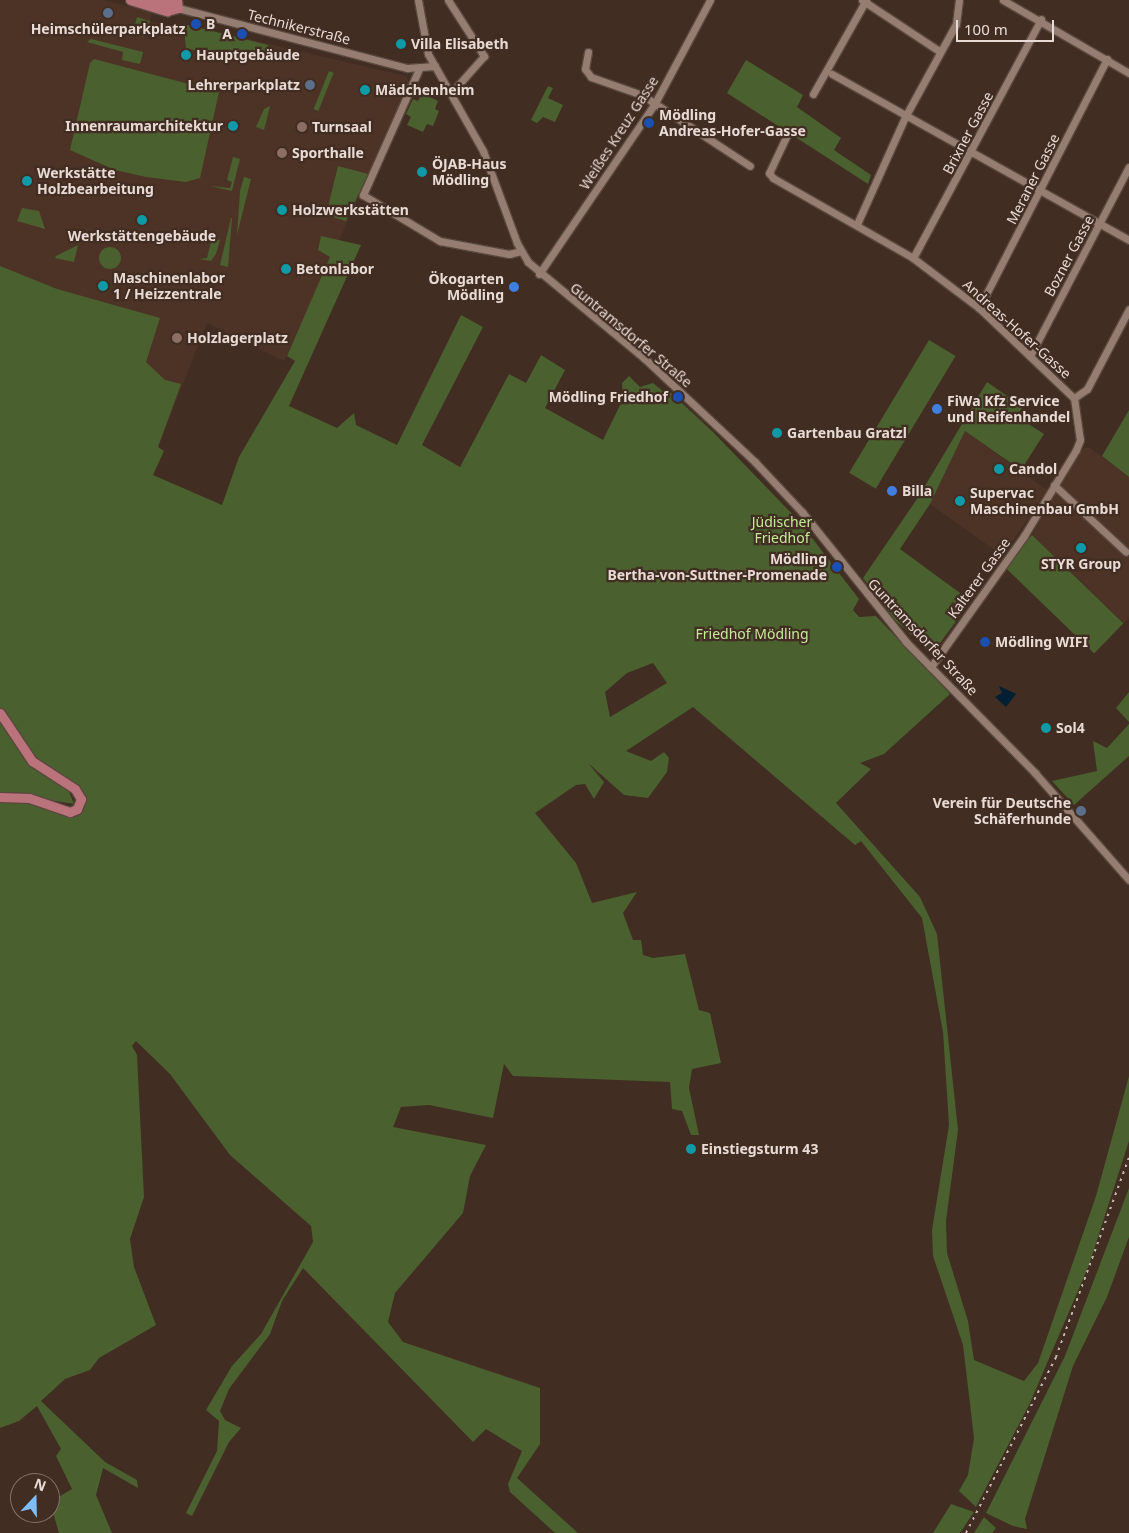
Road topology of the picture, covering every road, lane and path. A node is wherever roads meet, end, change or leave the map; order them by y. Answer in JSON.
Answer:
{"nodes":[{"id":1,"x":130,"y":0,"type":"edge"},
{"id":2,"x":144,"y":0,"type":"edge"},
{"id":3,"x":418,"y":0,"type":"edge"},
{"id":4,"x":448,"y":0,"type":"edge"},
{"id":5,"x":710,"y":0,"type":"edge"},
{"id":6,"x":959,"y":0,"type":"edge"},
{"id":7,"x":1003,"y":0,"type":"edge"},
{"id":8,"x":864,"y":1,"type":"edge"},
{"id":9,"x":177,"y":4,"type":"edge"},
{"id":10,"x":1042,"y":19,"type":"junction"},
{"id":11,"x":939,"y":51,"type":"junction"},
{"id":12,"x":588,"y":52,"type":"dead end"},
{"id":13,"x":1107,"y":60,"type":"junction"},
{"id":14,"x":435,"y":66,"type":"junction"},
{"id":15,"x":419,"y":69,"type":"junction"},
{"id":16,"x":1129,"y":73,"type":"edge"},
{"id":17,"x":832,"y":74,"type":"dead end"},
{"id":18,"x":451,"y":93,"type":"junction"},
{"id":19,"x":813,"y":94,"type":"dead end"},
{"id":20,"x":655,"y":103,"type":"junction"},
{"id":21,"x":905,"y":117,"type":"junction"},
{"id":22,"x":786,"y":135,"type":"dead end"},
{"id":23,"x":972,"y":154,"type":"junction"},
{"id":24,"x":750,"y":166,"type":"dead end"},
{"id":25,"x":1129,"y":167,"type":"edge"},
{"id":26,"x":1042,"y":191,"type":"junction"},
{"id":27,"x":857,"y":224,"type":"junction"},
{"id":28,"x":1099,"y":225,"type":"junction"},
{"id":29,"x":1129,"y":240,"type":"edge"},
{"id":30,"x":521,"y":251,"type":"junction"},
{"id":31,"x":913,"y":258,"type":"junction"},
{"id":32,"x":539,"y":274,"type":"junction"},
{"id":33,"x":979,"y":308,"type":"junction"},
{"id":34,"x":1129,"y":309,"type":"edge"},
{"id":35,"x":1030,"y":356,"type":"junction"},
{"id":36,"x":1074,"y":398,"type":"junction"},
{"id":37,"x":1076,"y":450,"type":"joint"},
{"id":38,"x":1054,"y":485,"type":"junction"},
{"id":39,"x":1126,"y":552,"type":"dead end"},
{"id":40,"x":931,"y":667,"type":"junction"},
{"id":41,"x":0,"y":713,"type":"edge"},
{"id":42,"x":0,"y":797,"type":"edge"},
{"id":43,"x":1129,"y":880,"type":"edge"}],
"edges":[{"from":1,"to":9,"type":"main road","name":"Technikerstraße"},
{"from":2,"to":9,"type":"main road","name":"Technikerstraße"},
{"from":3,"to":14,"type":"street","name":"Guntramsdorfer Straße"},
{"from":4,"to":18,"type":"street"},
{"from":5,"to":20,"type":"street","name":"Weißes Kreuz Gasse"},
{"from":6,"to":11,"type":"street"},
{"from":7,"to":10,"type":"street"},
{"from":8,"to":11,"type":"street"},
{"from":8,"to":19,"type":"street"},
{"from":9,"to":15,"type":"street","name":"Technikerstraße"},
{"from":10,"to":13,"type":"street"},
{"from":10,"to":23,"type":"street","name":"Brixner Gasse"},
{"from":11,"to":21,"type":"street"},
{"from":12,"to":20,"type":"street"},
{"from":13,"to":16,"type":"street"},
{"from":13,"to":26,"type":"street","name":"Meraner Gasse"},
{"from":14,"to":15,"type":"street","name":"Technikerstraße"},
{"from":14,"to":18,"type":"street","name":"Guntramsdorfer Straße"},
{"from":15,"to":30,"type":"street"},
{"from":17,"to":21,"type":"street"},
{"from":18,"to":30,"type":"street","name":"Guntramsdorfer Straße"},
{"from":20,"to":24,"type":"street"},
{"from":20,"to":32,"type":"street","name":"Weißes Kreuz Gasse"},
{"from":21,"to":23,"type":"street"},
{"from":21,"to":27,"type":"street"},
{"from":22,"to":27,"type":"street","name":"Andreas-Hofer-Gasse"},
{"from":23,"to":26,"type":"street"},
{"from":23,"to":31,"type":"street","name":"Brixner Gasse"},
{"from":25,"to":28,"type":"street","name":"Bozner Gasse"},
{"from":26,"to":28,"type":"street"},
{"from":26,"to":33,"type":"street","name":"Meraner Gasse"},
{"from":27,"to":31,"type":"street","name":"Andreas-Hofer-Gasse"},
{"from":28,"to":29,"type":"street"},
{"from":28,"to":35,"type":"street","name":"Bozner Gasse"},
{"from":30,"to":32,"type":"street","name":"Guntramsdorfer Straße"},
{"from":31,"to":33,"type":"street","name":"Andreas-Hofer-Gasse"},
{"from":32,"to":40,"type":"street","name":"Guntramsdorfer Straße"},
{"from":33,"to":35,"type":"street","name":"Andreas-Hofer-Gasse"},
{"from":34,"to":36,"type":"street"},
{"from":35,"to":36,"type":"street","name":"Andreas-Hofer-Gasse"},
{"from":36,"to":37,"type":"street","name":"Andreas-Hofer-Gasse"},
{"from":37,"to":38,"type":"street","name":"Kalterer Gasse"},
{"from":38,"to":39,"type":"street"},
{"from":38,"to":40,"type":"street","name":"Kalterer Gasse"},
{"from":40,"to":43,"type":"street","name":"Guntramsdorfer Straße"},
{"from":41,"to":42,"type":"main road"}]}
